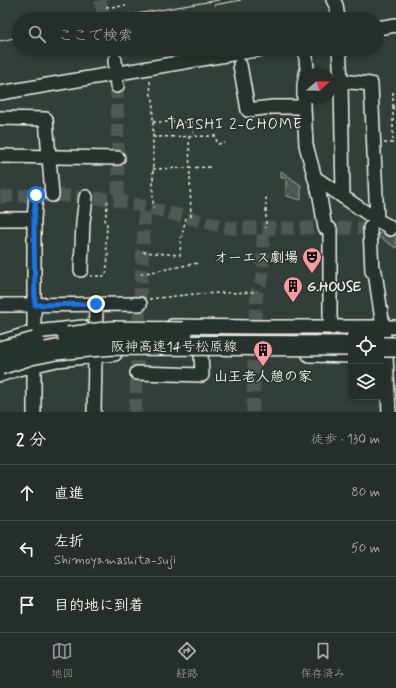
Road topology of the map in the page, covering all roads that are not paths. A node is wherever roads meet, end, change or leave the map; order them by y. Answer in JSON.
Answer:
{"nodes":[{"id":1,"x":333,"y":0,"type":"edge"},
{"id":2,"x":337,"y":12,"type":"edge"},
{"id":3,"x":396,"y":25,"type":"edge"},
{"id":4,"x":384,"y":27,"type":"edge"},
{"id":5,"x":229,"y":56,"type":"edge"},
{"id":6,"x":306,"y":56,"type":"edge"},
{"id":7,"x":340,"y":56,"type":"edge"},
{"id":8,"x":115,"y":60,"type":"dead end"},
{"id":9,"x":240,"y":64,"type":"dead end"},
{"id":10,"x":117,"y":80,"type":"junction"},
{"id":11,"x":342,"y":81,"type":"junction"},
{"id":12,"x":0,"y":94,"type":"edge"},
{"id":13,"x":304,"y":107,"type":"junction"},
{"id":14,"x":0,"y":118,"type":"edge"},
{"id":15,"x":0,"y":156,"type":"edge"},
{"id":16,"x":48,"y":156,"type":"junction"},
{"id":17,"x":118,"y":158,"type":"dead end"},
{"id":18,"x":314,"y":177,"type":"junction"},
{"id":19,"x":36,"y":195,"type":"dead end"},
{"id":20,"x":52,"y":195,"type":"dead end"},
{"id":21,"x":86,"y":197,"type":"dead end"},
{"id":22,"x":343,"y":197,"type":"junction"},
{"id":23,"x":0,"y":219,"type":"edge"},
{"id":24,"x":34,"y":219,"type":"junction"},
{"id":25,"x":371,"y":226,"type":"junction"},
{"id":26,"x":391,"y":229,"type":"dead end"},
{"id":27,"x":86,"y":273,"type":"road end"},
{"id":28,"x":144,"y":302,"type":"road end"},
{"id":29,"x":96,"y":304,"type":"junction"},
{"id":30,"x":0,"y":305,"type":"edge"},
{"id":31,"x":35,"y":305,"type":"junction"},
{"id":32,"x":95,"y":325,"type":"junction"},
{"id":33,"x":332,"y":328,"type":"junction"},
{"id":34,"x":139,"y":330,"type":"tunnel mouth"},
{"id":35,"x":255,"y":331,"type":"tunnel mouth"},
{"id":36,"x":389,"y":331,"type":"edge"},
{"id":37,"x":34,"y":332,"type":"junction"},
{"id":38,"x":348,"y":335,"type":"edge"},
{"id":39,"x":0,"y":342,"type":"edge"},
{"id":40,"x":348,"y":346,"type":"edge"},
{"id":41,"x":138,"y":348,"type":"tunnel mouth"},
{"id":42,"x":254,"y":349,"type":"tunnel mouth"},
{"id":43,"x":0,"y":351,"type":"edge"},
{"id":44,"x":202,"y":353,"type":"junction"},
{"id":45,"x":388,"y":353,"type":"edge"},
{"id":46,"x":95,"y":356,"type":"junction"},
{"id":47,"x":348,"y":356,"type":"edge"},
{"id":48,"x":0,"y":365,"type":"edge"},
{"id":49,"x":34,"y":365,"type":"junction"},
{"id":50,"x":137,"y":373,"type":"dead end"},
{"id":51,"x":0,"y":375,"type":"edge"},
{"id":52,"x":384,"y":378,"type":"edge"},
{"id":53,"x":384,"y":394,"type":"edge"},
{"id":54,"x":34,"y":412,"type":"edge"},
{"id":55,"x":94,"y":412,"type":"edge"},
{"id":56,"x":389,"y":412,"type":"edge"}],
"edges":[{"from":1,"to":2,"type":"street"},
{"from":3,"to":4,"type":"street"},
{"from":5,"to":10,"type":"street"},
{"from":6,"to":13,"type":"street"},
{"from":7,"to":11,"type":"street"},
{"from":8,"to":10,"type":"street"},
{"from":9,"to":13,"type":"street"},
{"from":10,"to":12,"type":"street"},
{"from":11,"to":22,"type":"street"},
{"from":11,"to":25,"type":"street"},
{"from":13,"to":18,"type":"street"},
{"from":14,"to":16,"type":"street"},
{"from":15,"to":16,"type":"street"},
{"from":16,"to":17,"type":"street"},
{"from":16,"to":20,"type":"street"},
{"from":18,"to":22,"type":"street"},
{"from":18,"to":33,"type":"street"},
{"from":19,"to":24,"type":"street"},
{"from":21,"to":27,"type":"street"},
{"from":22,"to":25,"type":"street"},
{"from":23,"to":24,"type":"street"},
{"from":24,"to":31,"type":"street"},
{"from":25,"to":26,"type":"street"},
{"from":25,"to":36,"type":"street"},
{"from":28,"to":29,"type":"street"},
{"from":29,"to":31,"type":"street"},
{"from":29,"to":32,"type":"street"},
{"from":30,"to":31,"type":"street"},
{"from":31,"to":37,"type":"street"},
{"from":32,"to":33,"type":"street"},
{"from":32,"to":37,"type":"street"},
{"from":32,"to":46,"type":"street"},
{"from":33,"to":36,"type":"street"},
{"from":34,"to":41,"type":"street"},
{"from":35,"to":42,"type":"street"},
{"from":36,"to":45,"type":"street"},
{"from":37,"to":39,"type":"street"},
{"from":37,"to":49,"type":"street"},
{"from":38,"to":43,"type":"highway","name":"阪神高速14号松原線","bridge":true},
{"from":40,"to":48,"type":"highway","name":"阪神高速14号松原線","bridge":true},
{"from":44,"to":46,"type":"street"},
{"from":44,"to":47,"type":"street"},
{"from":44,"to":50,"type":"street"},
{"from":45,"to":52,"type":"street"},
{"from":46,"to":49,"type":"street"},
{"from":46,"to":55,"type":"street"},
{"from":49,"to":51,"type":"street"},
{"from":49,"to":54,"type":"street"},
{"from":53,"to":56,"type":"street"}]}
